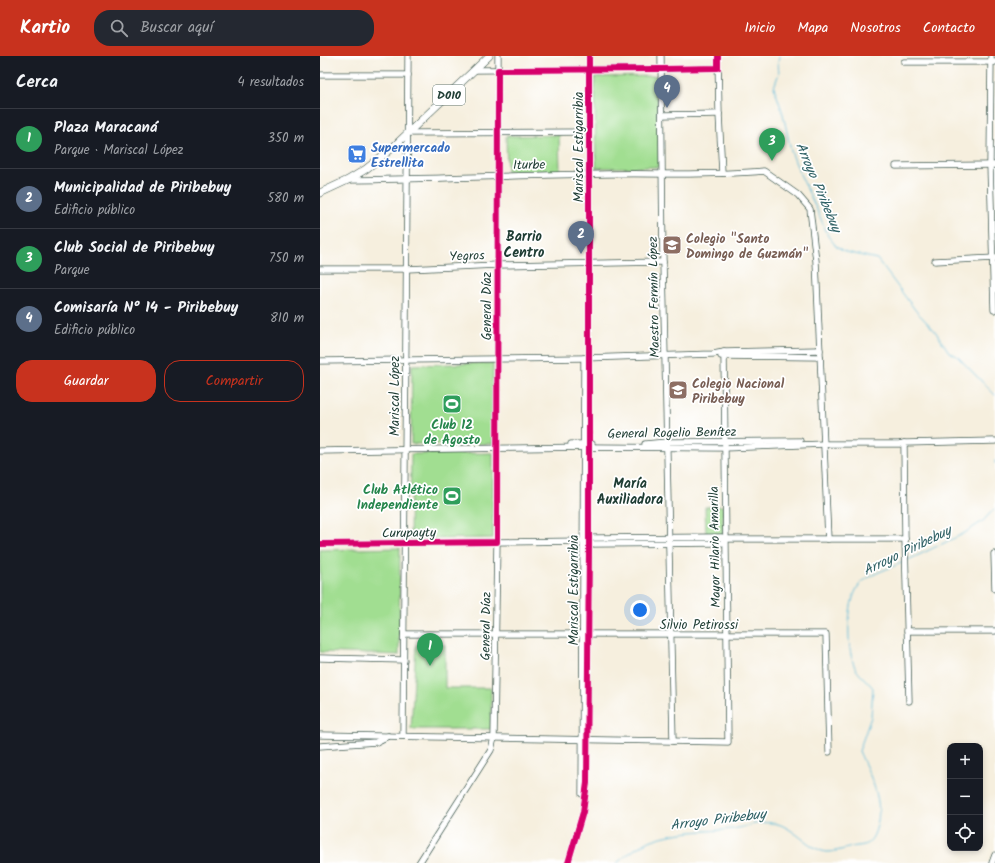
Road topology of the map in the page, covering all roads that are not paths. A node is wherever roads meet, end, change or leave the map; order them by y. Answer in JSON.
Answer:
{"nodes":[{"id":1,"x":408,"y":56,"type":"edge"},
{"id":2,"x":489,"y":56,"type":"edge"},
{"id":3,"x":498,"y":56,"type":"edge"},
{"id":4,"x":589,"y":56,"type":"edge"},
{"id":5,"x":661,"y":56,"type":"edge"},
{"id":6,"x":718,"y":56,"type":"edge"},
{"id":7,"x":992,"y":60,"type":"edge"},
{"id":8,"x":904,"y":62,"type":"dead end"},
{"id":9,"x":718,"y":68,"type":"junction"},
{"id":10,"x":475,"y":70,"type":"junction"},
{"id":11,"x":498,"y":70,"type":"junction"},
{"id":12,"x":589,"y":70,"type":"junction"},
{"id":13,"x":661,"y":70,"type":"junction"},
{"id":14,"x":320,"y":75,"type":"edge"},
{"id":15,"x":408,"y":75,"type":"junction"},
{"id":16,"x":719,"y":114,"type":"junction"},
{"id":17,"x":662,"y":115,"type":"junction"},
{"id":18,"x":498,"y":132,"type":"junction"},
{"id":19,"x":589,"y":132,"type":"junction"},
{"id":20,"x":408,"y":133,"type":"junction"},
{"id":21,"x":993,"y":165,"type":"edge"},
{"id":22,"x":896,"y":166,"type":"dead end"},
{"id":23,"x":663,"y":173,"type":"junction"},
{"id":24,"x":722,"y":173,"type":"junction"},
{"id":25,"x":589,"y":174,"type":"junction"},
{"id":26,"x":498,"y":175,"type":"junction"},
{"id":27,"x":408,"y":179,"type":"junction"},
{"id":28,"x":348,"y":180,"type":"junction"},
{"id":29,"x":320,"y":192,"type":"edge"},
{"id":30,"x":994,"y":258,"type":"edge"},
{"id":31,"x":935,"y":261,"type":"dead end"},
{"id":32,"x":663,"y":262,"type":"junction"},
{"id":33,"x":590,"y":264,"type":"junction"},
{"id":34,"x":497,"y":265,"type":"junction"},
{"id":35,"x":320,"y":269,"type":"edge"},
{"id":36,"x":407,"y":269,"type":"junction"},
{"id":37,"x":994,"y":310,"type":"dead end"},
{"id":38,"x":820,"y":350,"type":"junction"},
{"id":39,"x":724,"y":354,"type":"junction"},
{"id":40,"x":666,"y":356,"type":"junction"},
{"id":41,"x":820,"y":357,"type":"junction"},
{"id":42,"x":587,"y":358,"type":"junction"},
{"id":43,"x":406,"y":360,"type":"junction"},
{"id":44,"x":497,"y":360,"type":"junction"},
{"id":45,"x":320,"y":361,"type":"edge"},
{"id":46,"x":995,"y":441,"type":"edge"},
{"id":47,"x":824,"y":442,"type":"junction"},
{"id":48,"x":904,"y":443,"type":"junction"},
{"id":49,"x":667,"y":444,"type":"junction"},
{"id":50,"x":724,"y":445,"type":"junction"},
{"id":51,"x":587,"y":446,"type":"junction"},
{"id":52,"x":497,"y":447,"type":"junction"},
{"id":53,"x":320,"y":448,"type":"edge"},
{"id":54,"x":405,"y":449,"type":"junction"},
{"id":55,"x":320,"y":451,"type":"edge"},
{"id":56,"x":725,"y":539,"type":"junction"},
{"id":57,"x":828,"y":539,"type":"junction"},
{"id":58,"x":905,"y":539,"type":"junction"},
{"id":59,"x":587,"y":541,"type":"junction"},
{"id":60,"x":669,"y":541,"type":"junction"},
{"id":61,"x":497,"y":542,"type":"junction"},
{"id":62,"x":405,"y":543,"type":"junction"},
{"id":63,"x":320,"y":544,"type":"edge"},
{"id":64,"x":994,"y":554,"type":"dead end"},
{"id":65,"x":995,"y":589,"type":"edge"},
{"id":66,"x":995,"y":630,"type":"edge"},
{"id":67,"x":907,"y":632,"type":"junction"},
{"id":68,"x":404,"y":634,"type":"junction"},
{"id":69,"x":496,"y":634,"type":"junction"},
{"id":70,"x":586,"y":634,"type":"junction"},
{"id":71,"x":671,"y":634,"type":"junction"},
{"id":72,"x":726,"y":635,"type":"junction"},
{"id":73,"x":320,"y":658,"type":"edge"},
{"id":74,"x":404,"y":660,"type":"junction"},
{"id":75,"x":909,"y":701,"type":"dead end"},
{"id":76,"x":320,"y":735,"type":"edge"},
{"id":77,"x":389,"y":736,"type":"junction"},
{"id":78,"x":404,"y":736,"type":"junction"},
{"id":79,"x":494,"y":738,"type":"junction"},
{"id":80,"x":586,"y":739,"type":"junction"},
{"id":81,"x":673,"y":740,"type":"junction"},
{"id":82,"x":320,"y":746,"type":"edge"},
{"id":83,"x":829,"y":752,"type":"dead end"},
{"id":84,"x":995,"y":855,"type":"edge"},
{"id":85,"x":419,"y":863,"type":"edge"},
{"id":86,"x":568,"y":863,"type":"edge"},
{"id":87,"x":992,"y":863,"type":"edge"}],
"edges":[{"from":1,"to":15,"type":"street","name":"Mariscal López"},
{"from":2,"to":10,"type":"main road","number":"D010"},
{"from":3,"to":11,"type":"street","name":"General Díaz"},
{"from":4,"to":12,"type":"street","name":"Mariscal Estigarribia"},
{"from":5,"to":13,"type":"street","name":"Maestro Fermín López"},
{"from":6,"to":9,"type":"street"},
{"from":7,"to":8,"type":"street"},
{"from":7,"to":21,"type":"street"},
{"from":9,"to":13,"type":"street"},
{"from":9,"to":16,"type":"street"},
{"from":10,"to":11,"type":"street"},
{"from":10,"to":20,"type":"main road","number":"D010"},
{"from":11,"to":12,"type":"street"},
{"from":11,"to":18,"type":"street","name":"General Díaz"},
{"from":12,"to":13,"type":"street"},
{"from":12,"to":19,"type":"street","name":"Mariscal Estigarribia"},
{"from":13,"to":17,"type":"street","name":"Maestro Fermín López"},
{"from":14,"to":15,"type":"street"},
{"from":15,"to":20,"type":"street","name":"Mariscal López"},
{"from":16,"to":17,"type":"street"},
{"from":16,"to":24,"type":"street"},
{"from":17,"to":23,"type":"street","name":"Maestro Fermín López"},
{"from":18,"to":19,"type":"street"},
{"from":18,"to":20,"type":"street"},
{"from":18,"to":26,"type":"street","name":"General Díaz"},
{"from":19,"to":25,"type":"street","name":"Mariscal Estigarribia"},
{"from":20,"to":27,"type":"street","name":"Mariscal López"},
{"from":20,"to":28,"type":"main road","number":"D010"},
{"from":21,"to":22,"type":"street"},
{"from":21,"to":30,"type":"street"},
{"from":23,"to":24,"type":"street","name":"Iturbe"},
{"from":23,"to":25,"type":"street","name":"Iturbe"},
{"from":23,"to":32,"type":"street","name":"Maestro Fermín López"},
{"from":24,"to":38,"type":"street","name":"Iturbe"},
{"from":25,"to":26,"type":"street","name":"Iturbe"},
{"from":25,"to":33,"type":"street","name":"Mariscal Estigarribia"},
{"from":26,"to":27,"type":"street","name":"Iturbe"},
{"from":26,"to":34,"type":"street","name":"General Díaz"},
{"from":27,"to":28,"type":"street","name":"Iturbe"},
{"from":27,"to":36,"type":"street","name":"Mariscal López"},
{"from":28,"to":29,"type":"main road","number":"D010"},
{"from":30,"to":31,"type":"street"},
{"from":30,"to":37,"type":"street"},
{"from":32,"to":33,"type":"street","name":"Yegros"},
{"from":32,"to":40,"type":"street","name":"Maestro Fermín López"},
{"from":33,"to":34,"type":"street","name":"Yegros"},
{"from":33,"to":42,"type":"street","name":"Mariscal Estigarribia"},
{"from":34,"to":36,"type":"street","name":"Yegros"},
{"from":34,"to":44,"type":"street","name":"General Díaz"},
{"from":35,"to":36,"type":"street","name":"Yegros"},
{"from":36,"to":43,"type":"street","name":"Mariscal López"},
{"from":38,"to":39,"type":"street"},
{"from":38,"to":41,"type":"street","name":"Iturbe"},
{"from":39,"to":40,"type":"street"},
{"from":39,"to":41,"type":"street"},
{"from":39,"to":50,"type":"street","name":"Mayor Hilario Amarilla"},
{"from":40,"to":42,"type":"street"},
{"from":40,"to":49,"type":"street","name":"Maestro Fermín López"},
{"from":41,"to":47,"type":"street","name":"Iturbe"},
{"from":42,"to":44,"type":"street"},
{"from":42,"to":51,"type":"street","name":"Mariscal Estigarribia"},
{"from":43,"to":44,"type":"street"},
{"from":43,"to":45,"type":"street"},
{"from":43,"to":54,"type":"street","name":"Mariscal López"},
{"from":44,"to":52,"type":"street","name":"General Díaz"},
{"from":46,"to":48,"type":"street","name":"General Rogelio Benítez"},
{"from":47,"to":48,"type":"street","name":"General Rogelio Benítez"},
{"from":47,"to":50,"type":"street","name":"General Rogelio Benítez"},
{"from":47,"to":57,"type":"street","name":"Iturbe"},
{"from":48,"to":58,"type":"street"},
{"from":49,"to":50,"type":"street","name":"General Rogelio Benítez"},
{"from":49,"to":51,"type":"street","name":"General Rogelio Benítez"},
{"from":49,"to":60,"type":"street","name":"Maestro Fermín López"},
{"from":50,"to":56,"type":"street","name":"Mayor Hilario Amarilla"},
{"from":51,"to":52,"type":"street","name":"General Rogelio Benítez"},
{"from":51,"to":59,"type":"street","name":"Mariscal Estigarribia"},
{"from":52,"to":54,"type":"street","name":"General Rogelio Benítez"},
{"from":52,"to":61,"type":"street","name":"General Díaz"},
{"from":53,"to":54,"type":"street","name":"General Rogelio Benítez"},
{"from":54,"to":55,"type":"street","name":"General Rogelio Benítez"},
{"from":54,"to":62,"type":"street","name":"Mariscal López"},
{"from":56,"to":57,"type":"street","name":"Curupayty"},
{"from":56,"to":60,"type":"street","name":"Curupayty"},
{"from":56,"to":72,"type":"street","name":"Mayor Hilario Amarilla"},
{"from":57,"to":58,"type":"street","name":"Curupayty"},
{"from":58,"to":67,"type":"street"},
{"from":59,"to":60,"type":"street","name":"Curupayty"},
{"from":59,"to":61,"type":"street","name":"Curupayty"},
{"from":59,"to":70,"type":"street","name":"Mariscal Estigarribia"},
{"from":60,"to":71,"type":"street","name":"Maestro Fermín López"},
{"from":61,"to":62,"type":"street","name":"Curupayty"},
{"from":61,"to":69,"type":"street","name":"General Díaz"},
{"from":62,"to":63,"type":"street","name":"Curupayty"},
{"from":62,"to":68,"type":"street","name":"Mariscal López"},
{"from":64,"to":65,"type":"street"},
{"from":66,"to":67,"type":"street"},
{"from":67,"to":75,"type":"street"},
{"from":68,"to":69,"type":"street","name":"Silvio Petirossi"},
{"from":68,"to":74,"type":"street","name":"Mariscal López"},
{"from":69,"to":70,"type":"street","name":"Silvio Petirossi"},
{"from":69,"to":79,"type":"street","name":"General Díaz"},
{"from":70,"to":71,"type":"street","name":"Silvio Petirossi"},
{"from":70,"to":80,"type":"street","name":"Mariscal Estigarribia"},
{"from":71,"to":72,"type":"street","name":"Silvio Petirossi"},
{"from":71,"to":81,"type":"street","name":"Maestro Fermín López"},
{"from":72,"to":81,"type":"street","name":"Mayor Hilario Amarilla"},
{"from":72,"to":83,"type":"street","name":"Silvio Petirossi"},
{"from":73,"to":74,"type":"street"},
{"from":74,"to":78,"type":"street","name":"Mariscal López"},
{"from":76,"to":77,"type":"street"},
{"from":77,"to":78,"type":"street"},
{"from":77,"to":82,"type":"street"},
{"from":78,"to":79,"type":"street"},
{"from":79,"to":80,"type":"street"},
{"from":79,"to":85,"type":"street","name":"General Díaz"},
{"from":80,"to":81,"type":"street"},
{"from":80,"to":86,"type":"street","name":"Mariscal Estigarribia"},
{"from":84,"to":87,"type":"street"}]}
